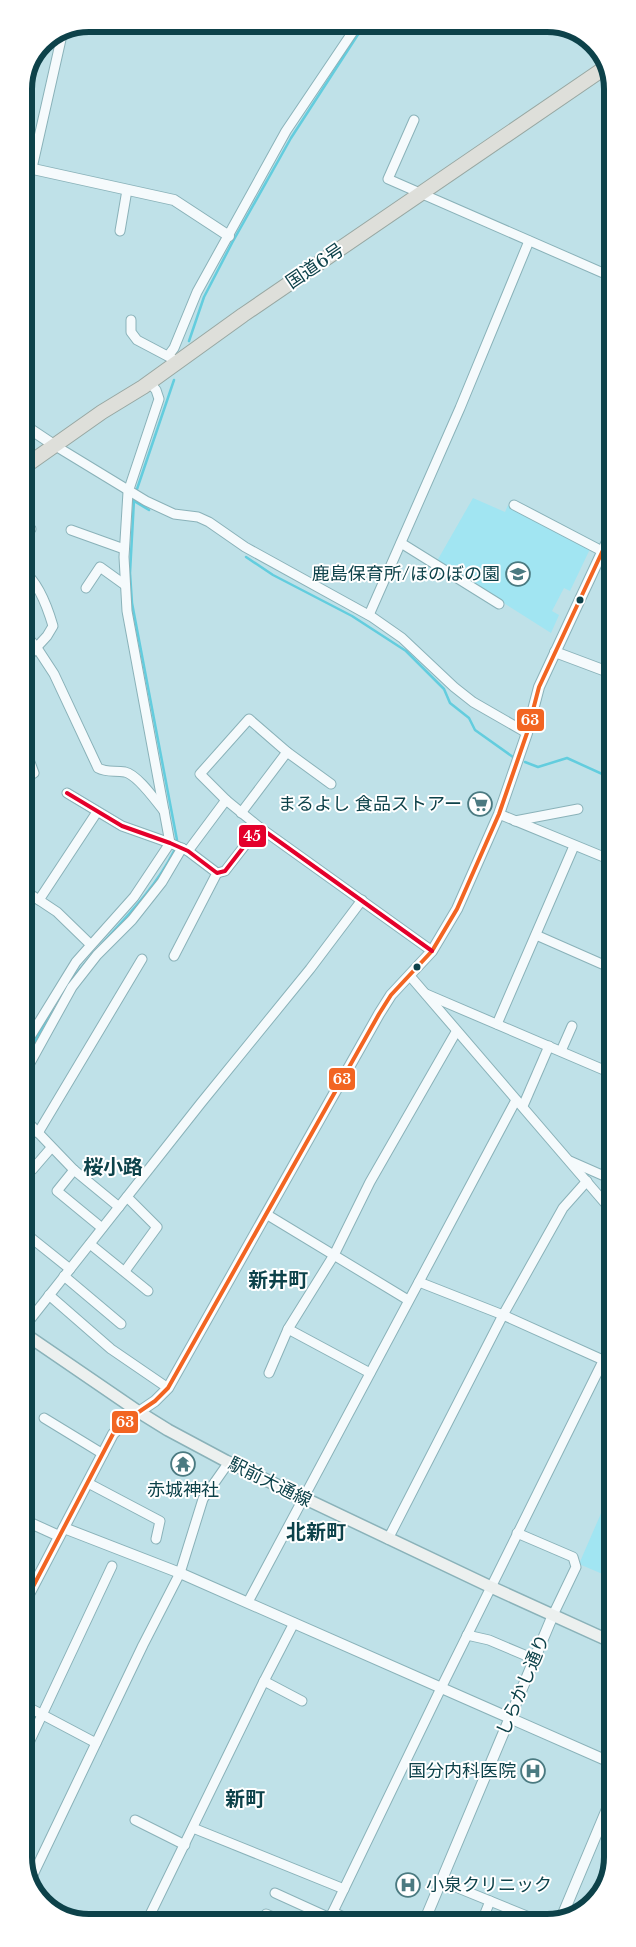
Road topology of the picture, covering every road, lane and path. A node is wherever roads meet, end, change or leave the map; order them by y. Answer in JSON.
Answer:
{"nodes":[{"id":1,"x":352,"y":33,"type":"edge"},
{"id":2,"x":61,"y":41,"type":"edge"},
{"id":3,"x":600,"y":71,"type":"edge"},
{"id":4,"x":414,"y":120,"type":"dead end"},
{"id":5,"x":32,"y":152,"type":"edge"},
{"id":6,"x":32,"y":169,"type":"edge"},
{"id":7,"x":127,"y":190,"type":"junction"},
{"id":8,"x":420,"y":194,"type":"junction"},
{"id":9,"x":120,"y":231,"type":"dead end"},
{"id":10,"x":229,"y":236,"type":"junction"},
{"id":11,"x":530,"y":241,"type":"junction"},
{"id":12,"x":604,"y":273,"type":"edge"},
{"id":13,"x":132,"y":320,"type":"dead end"},
{"id":14,"x":173,"y":359,"type":"junction"},
{"id":15,"x":149,"y":382,"type":"junction"},
{"id":16,"x":32,"y":430,"type":"edge"},
{"id":17,"x":54,"y":445,"type":"junction"},
{"id":18,"x":32,"y":461,"type":"edge"},
{"id":19,"x":128,"y":492,"type":"junction"},
{"id":20,"x":514,"y":505,"type":"dead end"},
{"id":21,"x":71,"y":530,"type":"dead end"},
{"id":22,"x":401,"y":543,"type":"junction"},
{"id":23,"x":604,"y":548,"type":"edge"},
{"id":24,"x":124,"y":549,"type":"junction"},
{"id":25,"x":602,"y":552,"type":"junction"},
{"id":26,"x":32,"y":581,"type":"edge"},
{"id":27,"x":125,"y":585,"type":"junction"},
{"id":28,"x":86,"y":588,"type":"dead end"},
{"id":29,"x":499,"y":604,"type":"dead end"},
{"id":30,"x":369,"y":615,"type":"junction"},
{"id":31,"x":32,"y":643,"type":"edge"},
{"id":32,"x":37,"y":648,"type":"junction"},
{"id":33,"x":555,"y":652,"type":"junction"},
{"id":34,"x":32,"y":653,"type":"edge"},
{"id":35,"x":604,"y":670,"type":"edge"},
{"id":36,"x":527,"y":733,"type":"junction"},
{"id":37,"x":287,"y":752,"type":"junction"},
{"id":38,"x":331,"y":784,"type":"dead end"},
{"id":39,"x":67,"y":793,"type":"dead end"},
{"id":40,"x":226,"y":800,"type":"junction"},
{"id":41,"x":578,"y":809,"type":"dead end"},
{"id":42,"x":164,"y":811,"type":"junction"},
{"id":43,"x":97,"y":812,"type":"junction"},
{"id":44,"x":241,"y":813,"type":"junction"},
{"id":45,"x":499,"y":814,"type":"junction"},
{"id":46,"x":515,"y":821,"type":"junction"},
{"id":47,"x":259,"y":827,"type":"junction"},
{"id":48,"x":170,"y":843,"type":"junction"},
{"id":49,"x":574,"y":846,"type":"junction"},
{"id":50,"x":185,"y":849,"type":"junction"},
{"id":51,"x":604,"y":857,"type":"edge"},
{"id":52,"x":217,"y":873,"type":"junction"},
{"id":53,"x":32,"y":896,"type":"edge"},
{"id":54,"x":39,"y":900,"type":"junction"},
{"id":55,"x":362,"y":900,"type":"junction"},
{"id":56,"x":536,"y":935,"type":"junction"},
{"id":57,"x":90,"y":944,"type":"junction"},
{"id":58,"x":432,"y":951,"type":"junction"},
{"id":59,"x":174,"y":956,"type":"dead end"},
{"id":60,"x":142,"y":959,"type":"dead end"},
{"id":61,"x":604,"y":965,"type":"edge"},
{"id":62,"x":410,"y":976,"type":"junction"},
{"id":63,"x":424,"y":992,"type":"junction"},
{"id":64,"x":497,"y":1024,"type":"junction"},
{"id":65,"x":572,"y":1026,"type":"dead end"},
{"id":66,"x":456,"y":1032,"type":"junction"},
{"id":67,"x":32,"y":1033,"type":"edge"},
{"id":68,"x":549,"y":1046,"type":"junction"},
{"id":69,"x":561,"y":1051,"type":"junction"},
{"id":70,"x":32,"y":1059,"type":"edge"},
{"id":71,"x":604,"y":1070,"type":"edge"},
{"id":72,"x":519,"y":1103,"type":"junction"},
{"id":73,"x":32,"y":1127,"type":"edge"},
{"id":74,"x":38,"y":1133,"type":"junction"},
{"id":75,"x":52,"y":1148,"type":"junction"},
{"id":76,"x":568,"y":1160,"type":"junction"},
{"id":77,"x":32,"y":1170,"type":"edge"},
{"id":78,"x":74,"y":1170,"type":"junction"},
{"id":79,"x":604,"y":1176,"type":"edge"},
{"id":80,"x":587,"y":1181,"type":"junction"},
{"id":81,"x":127,"y":1197,"type":"junction"},
{"id":82,"x":604,"y":1201,"type":"edge"},
{"id":83,"x":118,"y":1207,"type":"junction"},
{"id":84,"x":266,"y":1214,"type":"junction"},
{"id":85,"x":102,"y":1228,"type":"junction"},
{"id":86,"x":32,"y":1240,"type":"edge"},
{"id":87,"x":90,"y":1244,"type":"junction"},
{"id":88,"x":334,"y":1254,"type":"junction"},
{"id":89,"x":125,"y":1271,"type":"junction"},
{"id":90,"x":67,"y":1272,"type":"junction"},
{"id":91,"x":418,"y":1282,"type":"junction"},
{"id":92,"x":148,"y":1291,"type":"dead end"},
{"id":93,"x":49,"y":1295,"type":"junction"},
{"id":94,"x":408,"y":1300,"type":"junction"},
{"id":95,"x":503,"y":1315,"type":"junction"},
{"id":96,"x":32,"y":1317,"type":"edge"},
{"id":97,"x":121,"y":1324,"type":"dead end"},
{"id":98,"x":288,"y":1329,"type":"junction"},
{"id":99,"x":32,"y":1339,"type":"edge"},
{"id":100,"x":603,"y":1360,"type":"joint"},
{"id":101,"x":269,"y":1373,"type":"dead end"},
{"id":102,"x":370,"y":1373,"type":"junction"},
{"id":103,"x":168,"y":1388,"type":"junction"},
{"id":104,"x":139,"y":1412,"type":"junction"},
{"id":105,"x":44,"y":1418,"type":"dead end"},
{"id":106,"x":103,"y":1454,"type":"junction"},
{"id":107,"x":229,"y":1462,"type":"junction"},
{"id":108,"x":88,"y":1483,"type":"junction"},
{"id":109,"x":302,"y":1498,"type":"junction"},
{"id":110,"x":32,"y":1523,"type":"edge"},
{"id":111,"x":61,"y":1532,"type":"junction"},
{"id":112,"x":518,"y":1533,"type":"junction"},
{"id":113,"x":156,"y":1538,"type":"dead end"},
{"id":114,"x":388,"y":1539,"type":"junction"},
{"id":115,"x":112,"y":1566,"type":"dead end"},
{"id":116,"x":180,"y":1573,"type":"junction"},
{"id":117,"x":491,"y":1587,"type":"junction"},
{"id":118,"x":32,"y":1588,"type":"edge"},
{"id":119,"x":248,"y":1602,"type":"junction"},
{"id":120,"x":553,"y":1615,"type":"junction"},
{"id":121,"x":294,"y":1623,"type":"junction"},
{"id":122,"x":467,"y":1635,"type":"junction"},
{"id":123,"x":604,"y":1638,"type":"edge"},
{"id":124,"x":534,"y":1659,"type":"junction"},
{"id":125,"x":264,"y":1681,"type":"junction"},
{"id":126,"x":441,"y":1687,"type":"junction"},
{"id":127,"x":302,"y":1701,"type":"dead end"},
{"id":128,"x":32,"y":1709,"type":"edge"},
{"id":129,"x":43,"y":1714,"type":"junction"},
{"id":130,"x":510,"y":1718,"type":"junction"},
{"id":131,"x":32,"y":1737,"type":"edge"},
{"id":132,"x":96,"y":1743,"type":"junction"},
{"id":133,"x":604,"y":1759,"type":"edge"},
{"id":134,"x":604,"y":1816,"type":"edge"},
{"id":135,"x":134,"y":1820,"type":"dead end"},
{"id":136,"x":193,"y":1828,"type":"junction"},
{"id":137,"x":185,"y":1845,"type":"junction"},
{"id":138,"x":34,"y":1872,"type":"edge"},
{"id":139,"x":441,"y":1880,"type":"junction"},
{"id":140,"x":344,"y":1889,"type":"junction"},
{"id":141,"x":275,"y":1893,"type":"dead end"},
{"id":142,"x":490,"y":1901,"type":"junction"},
{"id":143,"x":564,"y":1912,"type":"edge"},
{"id":144,"x":150,"y":1914,"type":"edge"},
{"id":145,"x":321,"y":1914,"type":"edge"},
{"id":146,"x":332,"y":1914,"type":"edge"},
{"id":147,"x":427,"y":1914,"type":"edge"},
{"id":148,"x":485,"y":1914,"type":"edge"},
{"id":149,"x":521,"y":1914,"type":"edge"}],
"edges":[{"from":1,"to":10,"type":"street"},
{"from":2,"to":5,"type":"street"},
{"from":3,"to":8,"type":"highway","name":"国道6号"},
{"from":4,"to":8,"type":"street"},
{"from":6,"to":7,"type":"street"},
{"from":7,"to":9,"type":"street"},
{"from":7,"to":10,"type":"street"},
{"from":8,"to":11,"type":"street"},
{"from":8,"to":14,"type":"highway","name":"国道6号"},
{"from":10,"to":14,"type":"street"},
{"from":11,"to":12,"type":"street"},
{"from":11,"to":22,"type":"street"},
{"from":13,"to":14,"type":"street"},
{"from":14,"to":15,"type":"highway","name":"国道6号"},
{"from":15,"to":17,"type":"highway","name":"国道6号"},
{"from":15,"to":19,"type":"street"},
{"from":16,"to":17,"type":"street"},
{"from":17,"to":18,"type":"highway","name":"国道6号"},
{"from":17,"to":19,"type":"street"},
{"from":19,"to":24,"type":"street"},
{"from":19,"to":30,"type":"street"},
{"from":20,"to":25,"type":"street"},
{"from":21,"to":24,"type":"street"},
{"from":22,"to":29,"type":"street"},
{"from":22,"to":30,"type":"street"},
{"from":23,"to":25,"type":"street"},
{"from":24,"to":27,"type":"street"},
{"from":25,"to":33,"type":"street"},
{"from":26,"to":32,"type":"street"},
{"from":27,"to":28,"type":"street"},
{"from":27,"to":42,"type":"street"},
{"from":30,"to":36,"type":"street"},
{"from":31,"to":32,"type":"street"},
{"from":32,"to":34,"type":"street"},
{"from":32,"to":42,"type":"street"},
{"from":33,"to":35,"type":"street"},
{"from":33,"to":36,"type":"street"},
{"from":36,"to":45,"type":"street"},
{"from":37,"to":38,"type":"street"},
{"from":37,"to":40,"type":"street"},
{"from":37,"to":44,"type":"street"},
{"from":39,"to":43,"type":"street"},
{"from":40,"to":44,"type":"street"},
{"from":40,"to":50,"type":"street"},
{"from":41,"to":46,"type":"street"},
{"from":42,"to":48,"type":"street"},
{"from":43,"to":48,"type":"street"},
{"from":43,"to":54,"type":"street"},
{"from":44,"to":47,"type":"street"},
{"from":45,"to":46,"type":"street"},
{"from":45,"to":58,"type":"street"},
{"from":46,"to":49,"type":"street"},
{"from":47,"to":52,"type":"street"},
{"from":47,"to":55,"type":"street"},
{"from":48,"to":50,"type":"street"},
{"from":48,"to":57,"type":"street"},
{"from":49,"to":51,"type":"street"},
{"from":49,"to":56,"type":"street"},
{"from":50,"to":52,"type":"street"},
{"from":50,"to":70,"type":"street"},
{"from":52,"to":59,"type":"street"},
{"from":53,"to":54,"type":"street"},
{"from":54,"to":57,"type":"street"},
{"from":55,"to":58,"type":"street"},
{"from":55,"to":81,"type":"street"},
{"from":56,"to":61,"type":"street"},
{"from":56,"to":64,"type":"street"},
{"from":57,"to":67,"type":"street"},
{"from":58,"to":62,"type":"street"},
{"from":60,"to":74,"type":"street"},
{"from":62,"to":63,"type":"street"},
{"from":62,"to":84,"type":"street"},
{"from":63,"to":64,"type":"street"},
{"from":63,"to":66,"type":"street"},
{"from":64,"to":68,"type":"street"},
{"from":65,"to":69,"type":"street"},
{"from":66,"to":72,"type":"street"},
{"from":66,"to":88,"type":"street"},
{"from":68,"to":69,"type":"street"},
{"from":68,"to":72,"type":"street"},
{"from":69,"to":71,"type":"street"},
{"from":72,"to":76,"type":"street"},
{"from":72,"to":91,"type":"street"},
{"from":73,"to":74,"type":"street"},
{"from":74,"to":75,"type":"street"},
{"from":75,"to":77,"type":"street"},
{"from":75,"to":78,"type":"street"},
{"from":76,"to":79,"type":"street"},
{"from":76,"to":80,"type":"street"},
{"from":78,"to":83,"type":"street"},
{"from":78,"to":85,"type":"street"},
{"from":80,"to":82,"type":"street"},
{"from":80,"to":95,"type":"street"},
{"from":81,"to":83,"type":"street"},
{"from":81,"to":89,"type":"street"},
{"from":83,"to":85,"type":"street"},
{"from":84,"to":88,"type":"street"},
{"from":84,"to":103,"type":"street"},
{"from":85,"to":87,"type":"street"},
{"from":86,"to":90,"type":"street"},
{"from":87,"to":89,"type":"street"},
{"from":87,"to":90,"type":"street"},
{"from":88,"to":94,"type":"street"},
{"from":88,"to":98,"type":"street"},
{"from":89,"to":92,"type":"street"},
{"from":90,"to":93,"type":"street"},
{"from":90,"to":97,"type":"street"},
{"from":91,"to":94,"type":"street"},
{"from":91,"to":95,"type":"street"},
{"from":93,"to":96,"type":"street"},
{"from":93,"to":103,"type":"street"},
{"from":94,"to":102,"type":"street"},
{"from":95,"to":100,"type":"street"},
{"from":95,"to":114,"type":"street"},
{"from":98,"to":101,"type":"street"},
{"from":98,"to":102,"type":"street"},
{"from":99,"to":104,"type":"main road","name":"駅前大通線"},
{"from":100,"to":112,"type":"street"},
{"from":102,"to":109,"type":"street"},
{"from":103,"to":104,"type":"street"},
{"from":104,"to":106,"type":"street"},
{"from":104,"to":107,"type":"main road","name":"駅前大通線"},
{"from":105,"to":106,"type":"street"},
{"from":106,"to":108,"type":"street"},
{"from":107,"to":109,"type":"main road","name":"駅前大通線"},
{"from":107,"to":116,"type":"street"},
{"from":108,"to":111,"type":"street"},
{"from":108,"to":113,"type":"street"},
{"from":109,"to":114,"type":"main road","name":"駅前大通線"},
{"from":109,"to":119,"type":"street"},
{"from":110,"to":111,"type":"street"},
{"from":111,"to":116,"type":"street"},
{"from":111,"to":118,"type":"street"},
{"from":112,"to":117,"type":"street"},
{"from":112,"to":120,"type":"street"},
{"from":114,"to":117,"type":"main road","name":"駅前大通線"},
{"from":115,"to":129,"type":"street"},
{"from":116,"to":119,"type":"street"},
{"from":116,"to":132,"type":"street"},
{"from":117,"to":120,"type":"main road","name":"駅前大通線"},
{"from":117,"to":122,"type":"street"},
{"from":119,"to":121,"type":"street"},
{"from":120,"to":123,"type":"main road","name":"駅前大通線"},
{"from":120,"to":124,"type":"street","name":"しらかし通り"},
{"from":121,"to":125,"type":"street"},
{"from":121,"to":126,"type":"street"},
{"from":122,"to":124,"type":"street"},
{"from":122,"to":126,"type":"street"},
{"from":124,"to":130,"type":"street","name":"しらかし通り"},
{"from":125,"to":127,"type":"street"},
{"from":125,"to":136,"type":"street"},
{"from":126,"to":130,"type":"street"},
{"from":126,"to":140,"type":"street"},
{"from":128,"to":129,"type":"street"},
{"from":129,"to":131,"type":"street"},
{"from":129,"to":132,"type":"street"},
{"from":130,"to":133,"type":"street"},
{"from":130,"to":139,"type":"street","name":"しらかし通り"},
{"from":132,"to":138,"type":"street"},
{"from":134,"to":143,"type":"street"},
{"from":135,"to":137,"type":"street"},
{"from":136,"to":137,"type":"street"},
{"from":136,"to":140,"type":"street"},
{"from":137,"to":144,"type":"street"},
{"from":139,"to":142,"type":"street"},
{"from":139,"to":147,"type":"street","name":"しらかし通り"},
{"from":140,"to":146,"type":"street"},
{"from":141,"to":145,"type":"street"},
{"from":142,"to":148,"type":"street"},
{"from":142,"to":149,"type":"street"}]}
